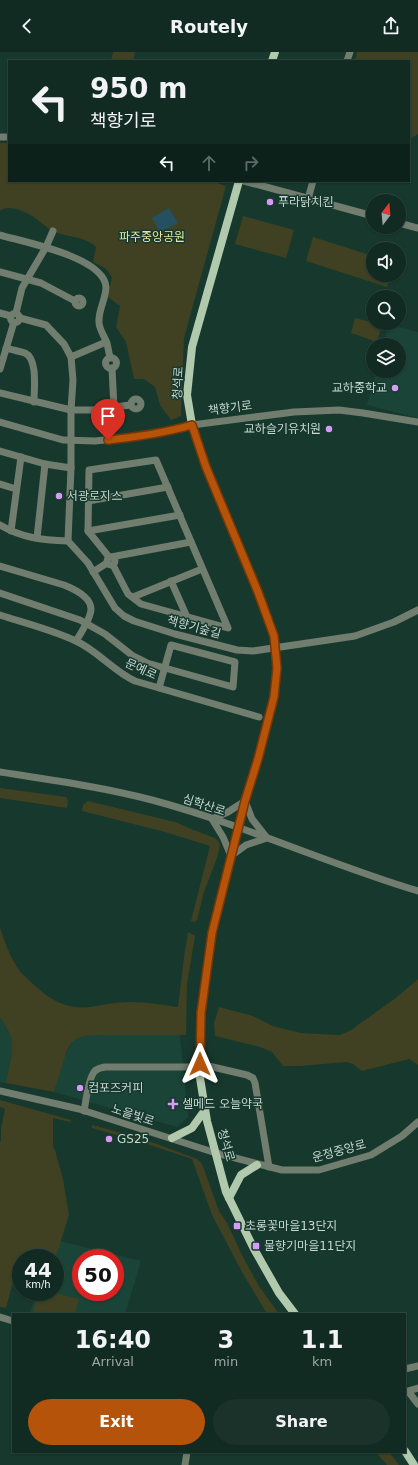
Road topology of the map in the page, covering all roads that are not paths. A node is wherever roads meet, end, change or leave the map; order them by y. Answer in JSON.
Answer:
{"nodes":[{"id":1,"x":239,"y":182,"type":"edge"},
{"id":2,"x":248,"y":182,"type":"edge"},
{"id":3,"x":313,"y":182,"type":"edge"},
{"id":4,"x":308,"y":199,"type":"junction"},
{"id":5,"x":366,"y":214,"type":"edge"},
{"id":6,"x":406,"y":225,"type":"edge"},
{"id":7,"x":418,"y":228,"type":"edge"},
{"id":8,"x":53,"y":231,"type":"dead end"},
{"id":9,"x":0,"y":235,"type":"edge"},
{"id":10,"x":46,"y":247,"type":"junction"},
{"id":11,"x":0,"y":272,"type":"edge"},
{"id":12,"x":27,"y":279,"type":"junction"},
{"id":13,"x":75,"y":300,"type":"dead end"},
{"id":14,"x":0,"y":313,"type":"edge"},
{"id":15,"x":15,"y":317,"type":"junction"},
{"id":16,"x":106,"y":342,"type":"junction"},
{"id":17,"x":6,"y":348,"type":"junction"},
{"id":18,"x":71,"y":357,"type":"junction"},
{"id":19,"x":0,"y":369,"type":"edge"},
{"id":20,"x":0,"y":393,"type":"edge"},
{"id":21,"x":34,"y":402,"type":"junction"},
{"id":22,"x":130,"y":405,"type":"dead end"},
{"id":23,"x":114,"y":408,"type":"junction"},
{"id":24,"x":71,"y":410,"type":"junction"},
{"id":25,"x":0,"y":422,"type":"edge"},
{"id":26,"x":418,"y":422,"type":"edge"},
{"id":27,"x":192,"y":425,"type":"junction"},
{"id":28,"x":71,"y":440,"type":"junction"},
{"id":29,"x":0,"y":451,"type":"edge"},
{"id":30,"x":21,"y":457,"type":"junction"},
{"id":31,"x":45,"y":464,"type":"junction"},
{"id":32,"x":72,"y":468,"type":"junction"},
{"id":33,"x":0,"y":484,"type":"edge"},
{"id":34,"x":168,"y":487,"type":"junction"},
{"id":35,"x":16,"y":489,"type":"junction"},
{"id":36,"x":88,"y":501,"type":"junction"},
{"id":37,"x":180,"y":515,"type":"junction"},
{"id":38,"x":0,"y":525,"type":"edge"},
{"id":39,"x":11,"y":531,"type":"junction"},
{"id":40,"x":88,"y":531,"type":"junction"},
{"id":41,"x":37,"y":538,"type":"junction"},
{"id":42,"x":68,"y":541,"type":"junction"},
{"id":43,"x":191,"y":542,"type":"junction"},
{"id":44,"x":110,"y":560,"type":"junction"},
{"id":45,"x":0,"y":566,"type":"edge"},
{"id":46,"x":202,"y":569,"type":"junction"},
{"id":47,"x":94,"y":572,"type":"junction"},
{"id":48,"x":171,"y":581,"type":"junction"},
{"id":49,"x":0,"y":593,"type":"edge"},
{"id":50,"x":132,"y":597,"type":"junction"},
{"id":51,"x":418,"y":610,"type":"edge"},
{"id":52,"x":0,"y":615,"type":"edge"},
{"id":53,"x":187,"y":617,"type":"junction"},
{"id":54,"x":86,"y":623,"type":"junction"},
{"id":55,"x":76,"y":641,"type":"junction"},
{"id":56,"x":276,"y":648,"type":"junction"},
{"id":57,"x":165,"y":668,"type":"junction"},
{"id":58,"x":159,"y":688,"type":"junction"},
{"id":59,"x":259,"y":717,"type":"dead end"},
{"id":60,"x":0,"y":772,"type":"edge"},
{"id":61,"x":245,"y":801,"type":"junction"},
{"id":62,"x":212,"y":819,"type":"junction"},
{"id":63,"x":238,"y":828,"type":"junction"},
{"id":64,"x":267,"y":838,"type":"junction"},
{"id":65,"x":231,"y":856,"type":"junction"},
{"id":66,"x":418,"y":891,"type":"edge"},
{"id":67,"x":200,"y":1066,"type":"junction"},
{"id":68,"x":0,"y":1091,"type":"edge"},
{"id":69,"x":205,"y":1110,"type":"junction"},
{"id":70,"x":84,"y":1111,"type":"junction"},
{"id":71,"x":418,"y":1122,"type":"edge"},
{"id":72,"x":172,"y":1138,"type":"junction"},
{"id":73,"x":216,"y":1153,"type":"junction"},
{"id":74,"x":257,"y":1164,"type":"junction"},
{"id":75,"x":269,"y":1167,"type":"junction"},
{"id":76,"x":229,"y":1198,"type":"junction"},
{"id":77,"x":294,"y":1313,"type":"edge"},
{"id":78,"x":0,"y":1317,"type":"edge"},
{"id":79,"x":12,"y":1321,"type":"edge"},
{"id":80,"x":418,"y":1366,"type":"edge"},
{"id":81,"x":406,"y":1369,"type":"edge"},
{"id":82,"x":418,"y":1388,"type":"edge"},
{"id":83,"x":418,"y":1404,"type":"edge"},
{"id":84,"x":187,"y":1453,"type":"edge"},
{"id":85,"x":406,"y":1453,"type":"edge"},
{"id":86,"x":185,"y":1465,"type":"edge"},
{"id":87,"x":414,"y":1465,"type":"edge"}],
"edges":[{"from":1,"to":27,"type":"main road","name":"청석로"},
{"from":2,"to":4,"type":"street"},
{"from":3,"to":4,"type":"street"},
{"from":4,"to":5,"type":"street"},
{"from":6,"to":7,"type":"street"},
{"from":8,"to":10,"type":"street"},
{"from":9,"to":10,"type":"street"},
{"from":10,"to":12,"type":"street"},
{"from":10,"to":16,"type":"street"},
{"from":11,"to":12,"type":"street"},
{"from":12,"to":13,"type":"street"},
{"from":12,"to":15,"type":"street"},
{"from":14,"to":15,"type":"street"},
{"from":15,"to":17,"type":"street"},
{"from":15,"to":18,"type":"street"},
{"from":16,"to":18,"type":"street"},
{"from":16,"to":23,"type":"street"},
{"from":17,"to":19,"type":"street"},
{"from":17,"to":21,"type":"street"},
{"from":18,"to":24,"type":"street"},
{"from":20,"to":21,"type":"street"},
{"from":21,"to":24,"type":"street"},
{"from":22,"to":23,"type":"street"},
{"from":23,"to":24,"type":"street"},
{"from":24,"to":28,"type":"street"},
{"from":25,"to":28,"type":"street","name":"책향기로"},
{"from":26,"to":27,"type":"street","name":"책향기로"},
{"from":27,"to":28,"type":"street","name":"책향기로"},
{"from":27,"to":56,"type":"main road","name":"청석로"},
{"from":28,"to":32,"type":"street"},
{"from":29,"to":30,"type":"street"},
{"from":30,"to":31,"type":"street"},
{"from":30,"to":35,"type":"street"},
{"from":31,"to":32,"type":"street"},
{"from":31,"to":41,"type":"street"},
{"from":32,"to":42,"type":"street"},
{"from":33,"to":35,"type":"street"},
{"from":34,"to":36,"type":"street"},
{"from":34,"to":36,"type":"street"},
{"from":34,"to":37,"type":"street"},
{"from":35,"to":39,"type":"street"},
{"from":36,"to":40,"type":"street"},
{"from":37,"to":40,"type":"street"},
{"from":37,"to":43,"type":"street"},
{"from":38,"to":39,"type":"street"},
{"from":39,"to":41,"type":"street"},
{"from":40,"to":44,"type":"street"},
{"from":41,"to":42,"type":"street"},
{"from":42,"to":47,"type":"street","name":"책향기숲길"},
{"from":43,"to":44,"type":"street"},
{"from":43,"to":46,"type":"street"},
{"from":44,"to":47,"type":"street"},
{"from":44,"to":50,"type":"street"},
{"from":45,"to":54,"type":"street"},
{"from":46,"to":48,"type":"street"},
{"from":46,"to":53,"type":"street"},
{"from":47,"to":56,"type":"street","name":"책향기숲길"},
{"from":48,"to":50,"type":"street"},
{"from":48,"to":53,"type":"street"},
{"from":49,"to":54,"type":"street"},
{"from":50,"to":53,"type":"street"},
{"from":51,"to":56,"type":"street","name":"책향기숲길"},
{"from":52,"to":55,"type":"street","name":"문예로"},
{"from":54,"to":55,"type":"street"},
{"from":54,"to":57,"type":"street"},
{"from":55,"to":58,"type":"street","name":"문예로"},
{"from":56,"to":61,"type":"main road","name":"청석로"},
{"from":57,"to":57,"type":"street"},
{"from":57,"to":58,"type":"street"},
{"from":58,"to":59,"type":"street","name":"문예로"},
{"from":60,"to":62,"type":"street","name":"심학산로"},
{"from":61,"to":62,"type":"street"},
{"from":61,"to":63,"type":"main road","name":"청석로"},
{"from":61,"to":64,"type":"street"},
{"from":62,"to":63,"type":"street","name":"심학산로"},
{"from":62,"to":65,"type":"street"},
{"from":63,"to":64,"type":"street","name":"심학산로"},
{"from":63,"to":65,"type":"main road","name":"청석로"},
{"from":64,"to":65,"type":"street"},
{"from":64,"to":66,"type":"street","name":"심학산로"},
{"from":65,"to":67,"type":"main road","name":"청석로"},
{"from":67,"to":69,"type":"main road","name":"청석로"},
{"from":67,"to":70,"type":"street"},
{"from":67,"to":75,"type":"street"},
{"from":68,"to":70,"type":"street","name":"노을빛로"},
{"from":69,"to":72,"type":"main road"},
{"from":69,"to":73,"type":"main road","name":"청석로"},
{"from":70,"to":72,"type":"street","name":"노을빛로"},
{"from":71,"to":75,"type":"street","name":"운정중앙로"},
{"from":72,"to":73,"type":"street","name":"노을빛로"},
{"from":73,"to":74,"type":"street","name":"노을빛로"},
{"from":73,"to":76,"type":"main road","name":"청석로"},
{"from":74,"to":75,"type":"street","name":"운정중앙로"},
{"from":74,"to":76,"type":"main road"},
{"from":76,"to":77,"type":"main road","name":"청석로"},
{"from":78,"to":79,"type":"street"},
{"from":80,"to":81,"type":"street"},
{"from":82,"to":83,"type":"street"},
{"from":84,"to":86,"type":"street"},
{"from":85,"to":87,"type":"main road"}]}
